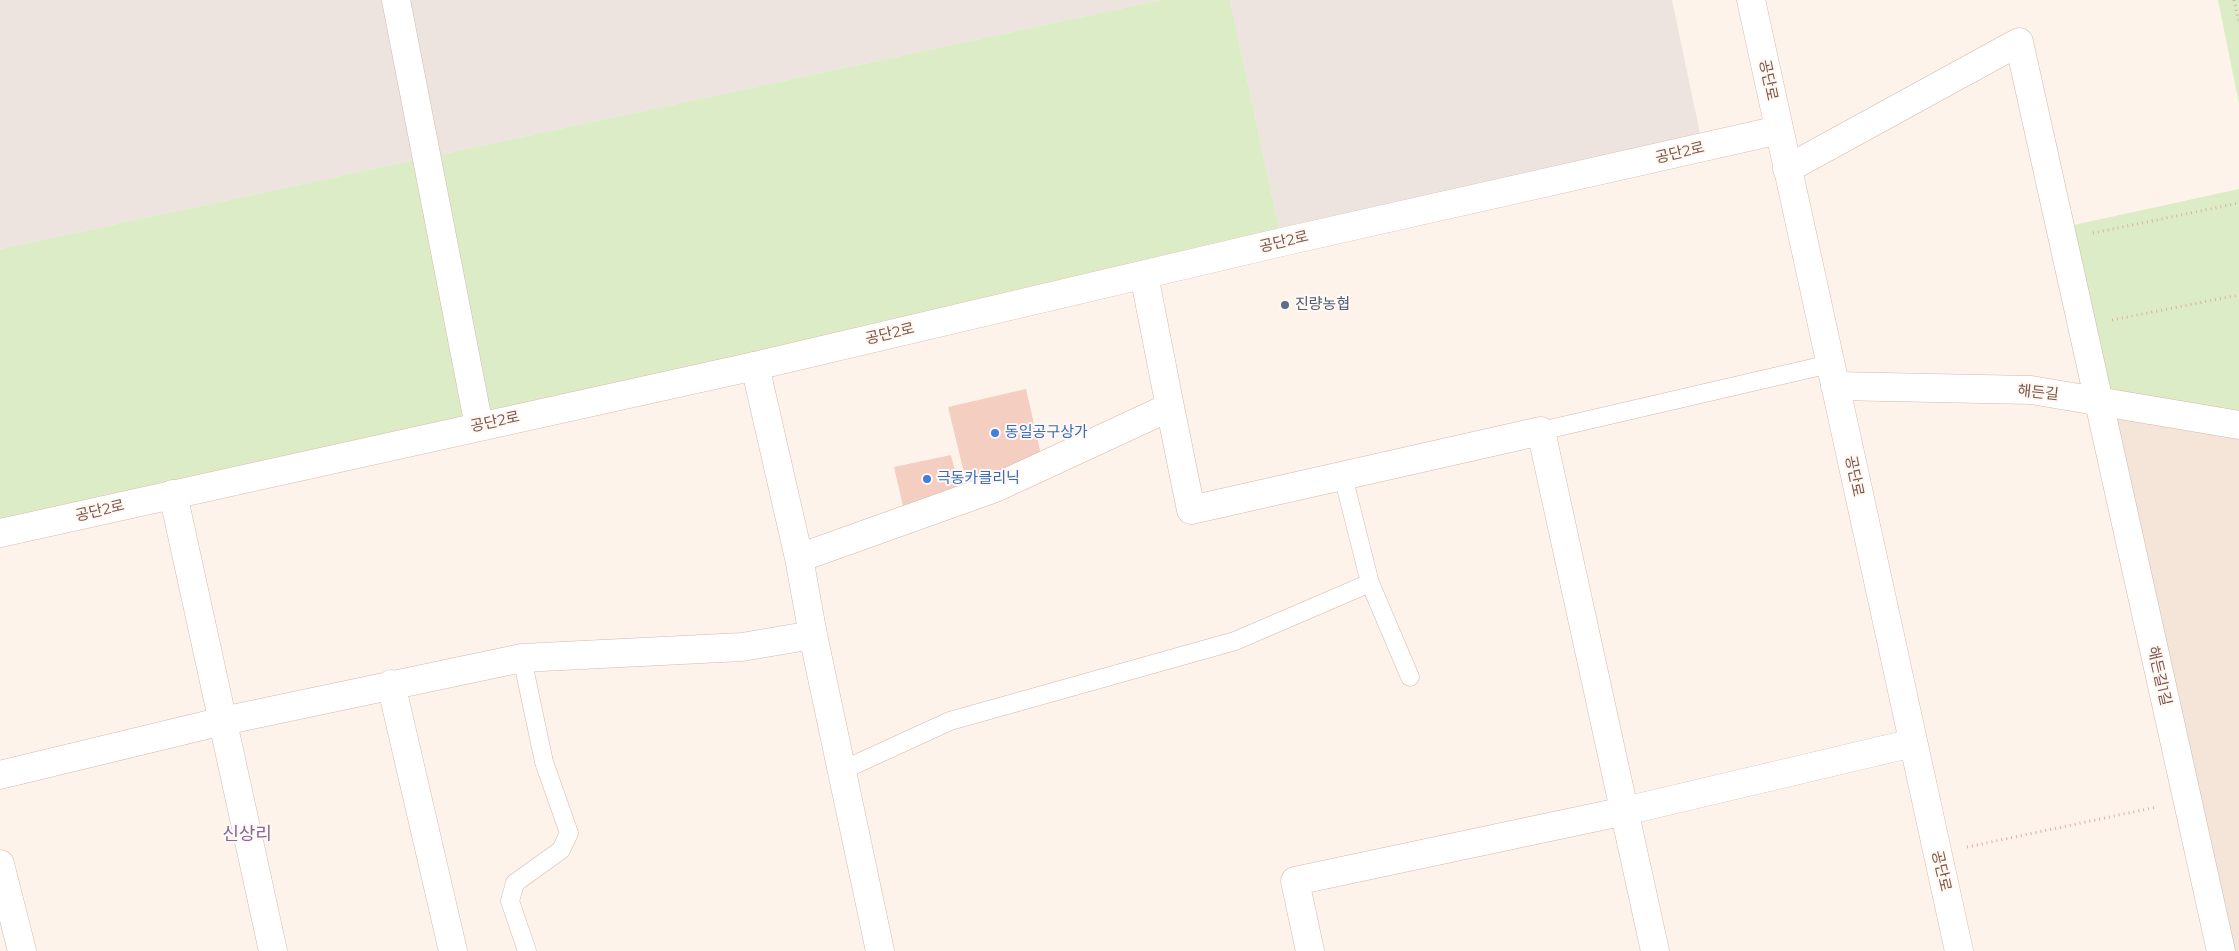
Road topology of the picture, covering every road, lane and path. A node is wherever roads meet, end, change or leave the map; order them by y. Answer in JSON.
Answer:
{"nodes":[{"id":1,"x":396,"y":0,"type":"edge"},
{"id":2,"x":1751,"y":0,"type":"edge"},
{"id":3,"x":2234,"y":0,"type":"edge"},
{"id":4,"x":2239,"y":23,"type":"edge"},
{"id":5,"x":1779,"y":130,"type":"junction"},
{"id":6,"x":1787,"y":168,"type":"junction"},
{"id":7,"x":2239,"y":204,"type":"edge"},
{"id":8,"x":2063,"y":240,"type":"junction"},
{"id":9,"x":1144,"y":275,"type":"junction"},
{"id":10,"x":2239,"y":294,"type":"edge"},
{"id":11,"x":2082,"y":326,"type":"junction"},
{"id":12,"x":755,"y":366,"type":"junction"},
{"id":13,"x":1833,"y":375,"type":"junction"},
{"id":14,"x":2098,"y":401,"type":"junction"},
{"id":15,"x":1170,"y":407,"type":"junction"},
{"id":16,"x":2239,"y":424,"type":"edge"},
{"id":17,"x":479,"y":426,"type":"junction"},
{"id":18,"x":1540,"y":431,"type":"junction"},
{"id":19,"x":1343,"y":476,"type":"junction"},
{"id":20,"x":172,"y":494,"type":"junction"},
{"id":21,"x":0,"y":533,"type":"edge"},
{"id":22,"x":799,"y":558,"type":"junction"},
{"id":23,"x":1370,"y":583,"type":"junction"},
{"id":24,"x":813,"y":635,"type":"junction"},
{"id":25,"x":522,"y":658,"type":"junction"},
{"id":26,"x":1410,"y":677,"type":"dead end"},
{"id":27,"x":391,"y":684,"type":"junction"},
{"id":28,"x":223,"y":721,"type":"junction"},
{"id":29,"x":1913,"y":743,"type":"junction"},
{"id":30,"x":843,"y":770,"type":"junction"},
{"id":31,"x":0,"y":775,"type":"edge"},
{"id":32,"x":2187,"y":800,"type":"junction"},
{"id":33,"x":1625,"y":811,"type":"junction"},
{"id":34,"x":1937,"y":853,"type":"junction"},
{"id":35,"x":0,"y":864,"type":"edge"},
{"id":36,"x":22,"y":951,"type":"edge"},
{"id":37,"x":273,"y":951,"type":"edge"},
{"id":38,"x":453,"y":951,"type":"edge"},
{"id":39,"x":527,"y":951,"type":"edge"},
{"id":40,"x":880,"y":951,"type":"edge"},
{"id":41,"x":1310,"y":951,"type":"edge"},
{"id":42,"x":1655,"y":951,"type":"edge"},
{"id":43,"x":1959,"y":951,"type":"edge"},
{"id":44,"x":2221,"y":951,"type":"edge"}],
"edges":[{"from":1,"to":17,"type":"street"},
{"from":2,"to":5,"type":"street","name":"공단로"},
{"from":3,"to":4,"type":"path"},
{"from":5,"to":6,"type":"street","name":"공단로"},
{"from":5,"to":9,"type":"street","name":"공단2로"},
{"from":6,"to":8,"type":"street","name":"해든길1길"},
{"from":6,"to":13,"type":"street","name":"공단로"},
{"from":7,"to":8,"type":"path"},
{"from":8,"to":11,"type":"street","name":"해든길1길"},
{"from":9,"to":12,"type":"street","name":"공단2로"},
{"from":9,"to":15,"type":"street"},
{"from":10,"to":11,"type":"path"},
{"from":11,"to":14,"type":"street","name":"해든길1길"},
{"from":12,"to":17,"type":"street","name":"공단2로"},
{"from":12,"to":22,"type":"street"},
{"from":13,"to":14,"type":"street","name":"해든길"},
{"from":13,"to":18,"type":"lane"},
{"from":13,"to":29,"type":"street","name":"공단로"},
{"from":14,"to":16,"type":"street","name":"해든길"},
{"from":14,"to":32,"type":"street","name":"해든길1길"},
{"from":15,"to":19,"type":"street"},
{"from":15,"to":22,"type":"street"},
{"from":17,"to":20,"type":"street","name":"공단2로"},
{"from":18,"to":19,"type":"street"},
{"from":18,"to":33,"type":"street"},
{"from":19,"to":23,"type":"lane"},
{"from":20,"to":21,"type":"street","name":"공단2로"},
{"from":20,"to":28,"type":"street"},
{"from":22,"to":24,"type":"street"},
{"from":23,"to":26,"type":"lane"},
{"from":23,"to":30,"type":"lane"},
{"from":24,"to":25,"type":"street"},
{"from":24,"to":30,"type":"street"},
{"from":25,"to":27,"type":"street"},
{"from":25,"to":39,"type":"lane"},
{"from":27,"to":28,"type":"street"},
{"from":27,"to":38,"type":"street"},
{"from":28,"to":31,"type":"street"},
{"from":28,"to":37,"type":"street"},
{"from":29,"to":33,"type":"street"},
{"from":29,"to":34,"type":"street","name":"공단로"},
{"from":30,"to":40,"type":"street"},
{"from":32,"to":34,"type":"path"},
{"from":32,"to":44,"type":"street","name":"해든길1길"},
{"from":33,"to":41,"type":"street"},
{"from":33,"to":42,"type":"street"},
{"from":34,"to":43,"type":"street","name":"공단로"},
{"from":35,"to":36,"type":"street"}]}
